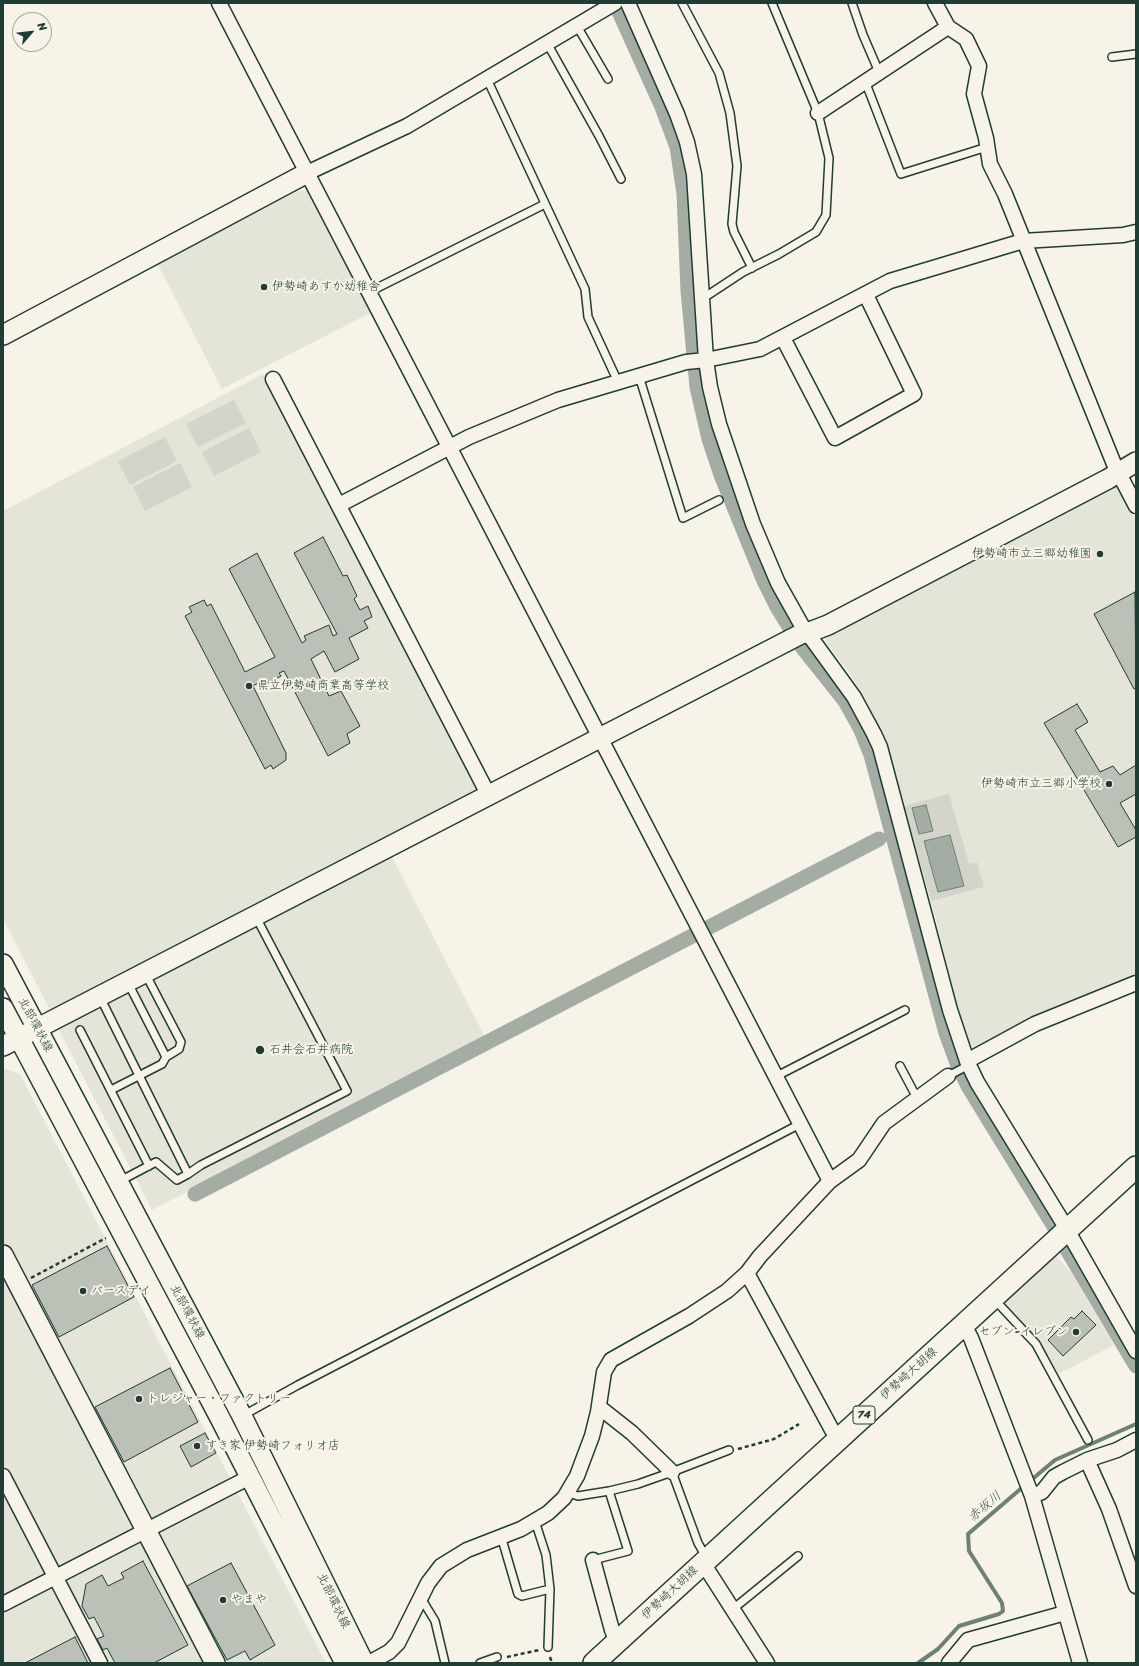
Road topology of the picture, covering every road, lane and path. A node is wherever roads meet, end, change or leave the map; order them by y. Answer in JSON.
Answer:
{"nodes":[{"id":1,"x":219,"y":3,"type":"edge"},
{"id":2,"x":615,"y":3,"type":"edge"},
{"id":3,"x":628,"y":3,"type":"edge"},
{"id":4,"x":682,"y":3,"type":"edge"},
{"id":5,"x":772,"y":3,"type":"edge"},
{"id":6,"x":852,"y":3,"type":"edge"},
{"id":7,"x":935,"y":3,"type":"edge"},
{"id":8,"x":577,"y":26,"type":"junction"},
{"id":9,"x":948,"y":27,"type":"junction"},
{"id":10,"x":547,"y":43,"type":"junction"},
{"id":11,"x":1136,"y":54,"type":"edge"},
{"id":12,"x":1112,"y":57,"type":"dead end"},
{"id":13,"x":879,"y":72,"type":"junction"},
{"id":14,"x":487,"y":79,"type":"junction"},
{"id":15,"x":608,"y":79,"type":"dead end"},
{"id":16,"x":865,"y":81,"type":"junction"},
{"id":17,"x":818,"y":113,"type":"junction"},
{"id":18,"x":987,"y":147,"type":"junction"},
{"id":19,"x":307,"y":173,"type":"junction"},
{"id":20,"x":621,"y":179,"type":"dead end"},
{"id":21,"x":545,"y":204,"type":"junction"},
{"id":22,"x":1136,"y":232,"type":"edge"},
{"id":23,"x":1023,"y":241,"type":"junction"},
{"id":24,"x":752,"y":268,"type":"junction"},
{"id":25,"x":369,"y":292,"type":"junction"},
{"id":26,"x":866,"y":295,"type":"junction"},
{"id":27,"x":702,"y":300,"type":"junction"},
{"id":28,"x":3,"y":335,"type":"edge"},
{"id":29,"x":783,"y":338,"type":"junction"},
{"id":30,"x":706,"y":360,"type":"junction"},
{"id":31,"x":639,"y":376,"type":"junction"},
{"id":32,"x":274,"y":379,"type":"dead end"},
{"id":33,"x":618,"y":382,"type":"junction"},
{"id":34,"x":450,"y":446,"type":"junction"},
{"id":35,"x":1136,"y":462,"type":"edge"},
{"id":36,"x":1118,"y":472,"type":"junction"},
{"id":37,"x":719,"y":500,"type":"dead end"},
{"id":38,"x":339,"y":506,"type":"junction"},
{"id":39,"x":1136,"y":506,"type":"edge"},
{"id":40,"x":799,"y":636,"type":"junction"},
{"id":41,"x":600,"y":737,"type":"junction"},
{"id":42,"x":488,"y":794,"type":"junction"},
{"id":43,"x":255,"y":915,"type":"junction"},
{"id":44,"x":3,"y":964,"type":"edge"},
{"id":45,"x":145,"y":972,"type":"junction"},
{"id":46,"x":128,"y":981,"type":"junction"},
{"id":47,"x":1136,"y":983,"type":"edge"},
{"id":48,"x":100,"y":996,"type":"junction"},
{"id":49,"x":3,"y":1008,"type":"edge"},
{"id":50,"x":906,"y":1010,"type":"dead end"},
{"id":51,"x":37,"y":1028,"type":"junction"},
{"id":52,"x":80,"y":1030,"type":"dead end"},
{"id":53,"x":10,"y":1042,"type":"edge"},
{"id":54,"x":166,"y":1056,"type":"junction"},
{"id":55,"x":967,"y":1065,"type":"junction"},
{"id":56,"x":900,"y":1066,"type":"dead end"},
{"id":57,"x":952,"y":1074,"type":"joint"},
{"id":58,"x":140,"y":1075,"type":"junction"},
{"id":59,"x":775,"y":1077,"type":"junction"},
{"id":60,"x":111,"y":1090,"type":"junction"},
{"id":61,"x":916,"y":1098,"type":"junction"},
{"id":62,"x":800,"y":1124,"type":"junction"},
{"id":63,"x":149,"y":1166,"type":"junction"},
{"id":64,"x":1136,"y":1168,"type":"edge"},
{"id":65,"x":188,"y":1174,"type":"junction"},
{"id":66,"x":830,"y":1181,"type":"junction"},
{"id":67,"x":118,"y":1182,"type":"junction"},
{"id":68,"x":121,"y":1230,"type":"junction"},
{"id":69,"x":1067,"y":1231,"type":"junction"},
{"id":70,"x":3,"y":1255,"type":"edge"},
{"id":71,"x":747,"y":1273,"type":"junction"},
{"id":72,"x":18,"y":1285,"type":"junction"},
{"id":73,"x":993,"y":1298,"type":"junction"},
{"id":74,"x":964,"y":1325,"type":"junction"},
{"id":75,"x":1136,"y":1351,"type":"edge"},
{"id":76,"x":599,"y":1407,"type":"junction"},
{"id":77,"x":242,"y":1416,"type":"junction"},
{"id":78,"x":799,"y":1424,"type":"dead end"},
{"id":79,"x":839,"y":1438,"type":"junction"},
{"id":80,"x":1088,"y":1440,"type":"dead end"},
{"id":81,"x":1136,"y":1440,"type":"edge"},
{"id":82,"x":729,"y":1450,"type":"joint"},
{"id":83,"x":1087,"y":1460,"type":"junction"},
{"id":84,"x":672,"y":1472,"type":"junction"},
{"id":85,"x":3,"y":1476,"type":"edge"},
{"id":86,"x":250,"y":1476,"type":"junction"},
{"id":87,"x":608,"y":1491,"type":"junction"},
{"id":88,"x":568,"y":1493,"type":"junction"},
{"id":89,"x":1032,"y":1496,"type":"junction"},
{"id":90,"x":535,"y":1521,"type":"junction"},
{"id":91,"x":146,"y":1529,"type":"junction"},
{"id":92,"x":501,"y":1536,"type":"junction"},
{"id":93,"x":798,"y":1556,"type":"dead end"},
{"id":94,"x":593,"y":1560,"type":"joint"},
{"id":95,"x":705,"y":1561,"type":"junction"},
{"id":96,"x":55,"y":1577,"type":"junction"},
{"id":97,"x":1136,"y":1586,"type":"edge"},
{"id":98,"x":550,"y":1589,"type":"junction"},
{"id":99,"x":421,"y":1597,"type":"junction"},
{"id":100,"x":3,"y":1604,"type":"edge"},
{"id":101,"x":733,"y":1609,"type":"junction"},
{"id":102,"x":1065,"y":1613,"type":"junction"},
{"id":103,"x":617,"y":1642,"type":"junction"},
{"id":104,"x":548,"y":1647,"type":"joint"},
{"id":105,"x":496,"y":1657,"type":"joint"},
{"id":106,"x":100,"y":1663,"type":"edge"},
{"id":107,"x":215,"y":1663,"type":"edge"},
{"id":108,"x":345,"y":1663,"type":"edge"},
{"id":109,"x":364,"y":1663,"type":"edge"},
{"id":110,"x":369,"y":1663,"type":"edge"},
{"id":111,"x":445,"y":1663,"type":"edge"},
{"id":112,"x":480,"y":1663,"type":"edge"},
{"id":113,"x":594,"y":1663,"type":"edge"},
{"id":114,"x":767,"y":1663,"type":"edge"},
{"id":115,"x":949,"y":1663,"type":"edge"},
{"id":116,"x":1080,"y":1663,"type":"edge"}],
"edges":[{"from":1,"to":19,"type":"street"},
{"from":2,"to":8,"type":"street"},
{"from":3,"to":27,"type":"street"},
{"from":4,"to":24,"type":"lane"},
{"from":5,"to":17,"type":"lane"},
{"from":6,"to":13,"type":"lane"},
{"from":7,"to":9,"type":"street"},
{"from":8,"to":10,"type":"street"},
{"from":8,"to":15,"type":"lane"},
{"from":9,"to":13,"type":"street"},
{"from":9,"to":18,"type":"street"},
{"from":10,"to":14,"type":"street"},
{"from":10,"to":20,"type":"lane"},
{"from":11,"to":12,"type":"lane"},
{"from":13,"to":16,"type":"street"},
{"from":14,"to":19,"type":"street"},
{"from":14,"to":21,"type":"lane"},
{"from":16,"to":17,"type":"street"},
{"from":16,"to":18,"type":"lane"},
{"from":17,"to":24,"type":"lane"},
{"from":18,"to":23,"type":"street"},
{"from":19,"to":25,"type":"street"},
{"from":19,"to":28,"type":"street"},
{"from":21,"to":25,"type":"lane"},
{"from":21,"to":33,"type":"lane"},
{"from":22,"to":23,"type":"street"},
{"from":23,"to":26,"type":"street"},
{"from":23,"to":36,"type":"street"},
{"from":24,"to":27,"type":"lane"},
{"from":25,"to":34,"type":"street"},
{"from":26,"to":29,"type":"street"},
{"from":26,"to":29,"type":"street"},
{"from":27,"to":30,"type":"street"},
{"from":29,"to":30,"type":"street"},
{"from":30,"to":31,"type":"street"},
{"from":30,"to":40,"type":"street"},
{"from":31,"to":33,"type":"street"},
{"from":31,"to":37,"type":"lane"},
{"from":32,"to":38,"type":"street"},
{"from":33,"to":34,"type":"street"},
{"from":34,"to":38,"type":"street"},
{"from":34,"to":41,"type":"street"},
{"from":35,"to":36,"type":"street"},
{"from":36,"to":39,"type":"street"},
{"from":36,"to":40,"type":"street"},
{"from":38,"to":42,"type":"street"},
{"from":40,"to":41,"type":"street"},
{"from":40,"to":55,"type":"street"},
{"from":41,"to":42,"type":"street"},
{"from":41,"to":59,"type":"street"},
{"from":42,"to":43,"type":"street"},
{"from":43,"to":45,"type":"street"},
{"from":43,"to":65,"type":"lane"},
{"from":44,"to":51,"type":"street","name":"北部環状線"},
{"from":45,"to":46,"type":"street"},
{"from":45,"to":54,"type":"lane"},
{"from":46,"to":48,"type":"street"},
{"from":46,"to":54,"type":"lane"},
{"from":47,"to":55,"type":"street"},
{"from":48,"to":51,"type":"street"},
{"from":48,"to":58,"type":"lane"},
{"from":49,"to":53,"type":"street","name":"北部環状線"},
{"from":50,"to":59,"type":"lane"},
{"from":51,"to":53,"type":"street"},
{"from":51,"to":67,"type":"street","name":"北部環状線"},
{"from":52,"to":60,"type":"lane"},
{"from":53,"to":68,"type":"street","name":"北部環状線"},
{"from":54,"to":58,"type":"lane"},
{"from":55,"to":57,"type":"lane"},
{"from":55,"to":69,"type":"street"},
{"from":56,"to":61,"type":"lane"},
{"from":57,"to":61,"type":"street"},
{"from":58,"to":60,"type":"lane"},
{"from":58,"to":65,"type":"lane"},
{"from":59,"to":62,"type":"street"},
{"from":60,"to":63,"type":"lane"},
{"from":61,"to":66,"type":"street"},
{"from":62,"to":66,"type":"street"},
{"from":62,"to":77,"type":"lane"},
{"from":63,"to":65,"type":"lane"},
{"from":63,"to":67,"type":"lane"},
{"from":64,"to":69,"type":"main road","name":"伊勢崎大胡線","number":"74"},
{"from":66,"to":71,"type":"street"},
{"from":67,"to":77,"type":"street","name":"北部環状線"},
{"from":68,"to":72,"type":"path"},
{"from":68,"to":86,"type":"street","name":"北部環状線"},
{"from":69,"to":73,"type":"main road","name":"伊勢崎大胡線","number":"74"},
{"from":69,"to":75,"type":"street"},
{"from":70,"to":72,"type":"street"},
{"from":71,"to":76,"type":"street"},
{"from":71,"to":79,"type":"street"},
{"from":72,"to":91,"type":"street"},
{"from":73,"to":74,"type":"main road","name":"伊勢崎大胡線","number":"74"},
{"from":73,"to":80,"type":"lane"},
{"from":74,"to":79,"type":"main road","name":"伊勢崎大胡線","number":"74"},
{"from":74,"to":89,"type":"street"},
{"from":76,"to":84,"type":"street"},
{"from":76,"to":88,"type":"street"},
{"from":77,"to":109,"type":"street","name":"北部環状線"},
{"from":78,"to":82,"type":"path"},
{"from":79,"to":95,"type":"main road","name":"伊勢崎大胡線","number":"74"},
{"from":81,"to":83,"type":"street"},
{"from":82,"to":84,"type":"lane"},
{"from":83,"to":89,"type":"street"},
{"from":83,"to":97,"type":"street"},
{"from":84,"to":87,"type":"lane"},
{"from":84,"to":95,"type":"lane"},
{"from":85,"to":96,"type":"street"},
{"from":86,"to":91,"type":"street"},
{"from":86,"to":108,"type":"street","name":"北部環状線"},
{"from":87,"to":88,"type":"lane"},
{"from":87,"to":94,"type":"lane"},
{"from":88,"to":90,"type":"street"},
{"from":89,"to":102,"type":"street"},
{"from":90,"to":92,"type":"street"},
{"from":90,"to":98,"type":"lane"},
{"from":91,"to":96,"type":"street"},
{"from":91,"to":107,"type":"street"},
{"from":92,"to":98,"type":"lane"},
{"from":92,"to":99,"type":"street"},
{"from":93,"to":101,"type":"lane"},
{"from":94,"to":103,"type":"street"},
{"from":95,"to":101,"type":"street"},
{"from":95,"to":103,"type":"main road","name":"伊勢崎大胡線","number":"74"},
{"from":96,"to":100,"type":"street"},
{"from":96,"to":106,"type":"street"},
{"from":98,"to":104,"type":"lane"},
{"from":99,"to":110,"type":"street"},
{"from":99,"to":111,"type":"lane"},
{"from":101,"to":114,"type":"street"},
{"from":102,"to":115,"type":"street"},
{"from":102,"to":116,"type":"street"},
{"from":103,"to":113,"type":"main road","name":"伊勢崎大胡線","number":"74"},
{"from":104,"to":105,"type":"path"},
{"from":105,"to":112,"type":"lane"}]}
